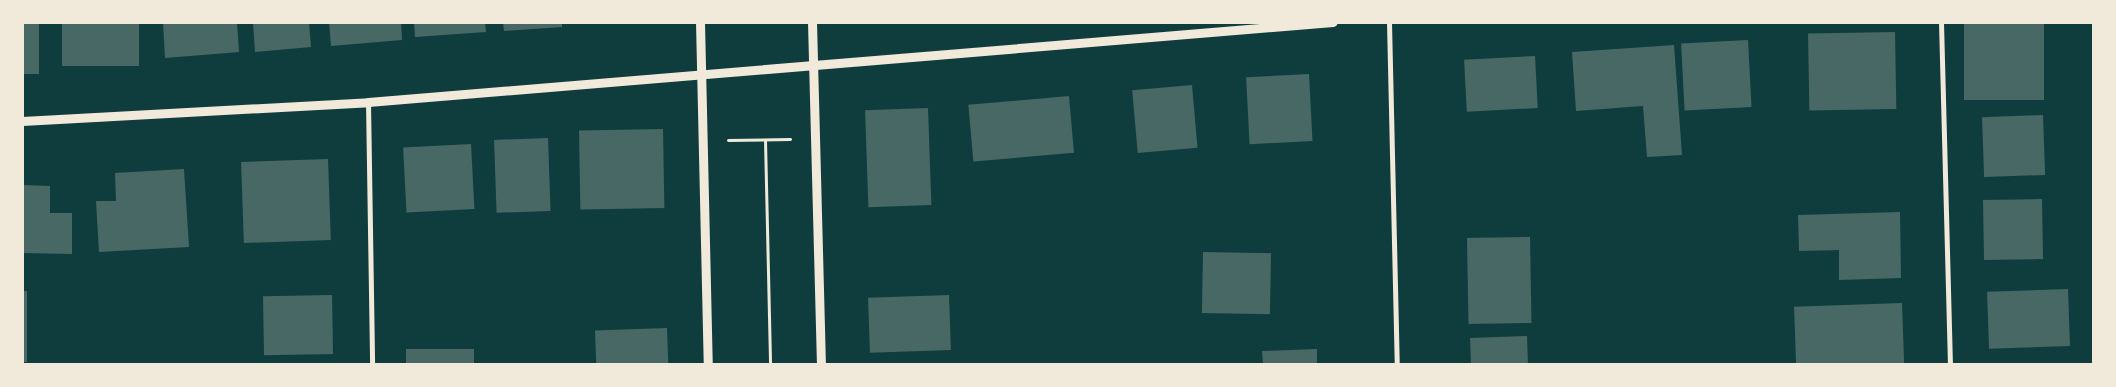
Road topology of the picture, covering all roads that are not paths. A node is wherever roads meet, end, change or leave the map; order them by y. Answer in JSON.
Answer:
{"nodes":[{"id":1,"x":700,"y":22,"type":"edge"},
{"id":2,"x":812,"y":22,"type":"edge"},
{"id":3,"x":1332,"y":22,"type":"edge"},
{"id":4,"x":1389,"y":22,"type":"edge"},
{"id":5,"x":1941,"y":22,"type":"edge"},
{"id":6,"x":813,"y":66,"type":"junction"},
{"id":7,"x":701,"y":75,"type":"junction"},
{"id":8,"x":368,"y":102,"type":"junction"},
{"id":9,"x":22,"y":121,"type":"edge"},
{"id":10,"x":372,"y":364,"type":"edge"},
{"id":11,"x":708,"y":364,"type":"edge"},
{"id":12,"x":821,"y":364,"type":"edge"},
{"id":13,"x":1397,"y":364,"type":"edge"},
{"id":14,"x":1950,"y":364,"type":"edge"}],
"edges":[{"from":1,"to":7,"type":"street"},
{"from":2,"to":6,"type":"street"},
{"from":3,"to":6,"type":"street"},
{"from":4,"to":13,"type":"street"},
{"from":5,"to":14,"type":"street"},
{"from":6,"to":7,"type":"street"},
{"from":6,"to":12,"type":"street"},
{"from":7,"to":8,"type":"street"},
{"from":7,"to":11,"type":"street"},
{"from":8,"to":9,"type":"street"},
{"from":8,"to":10,"type":"street"}]}
